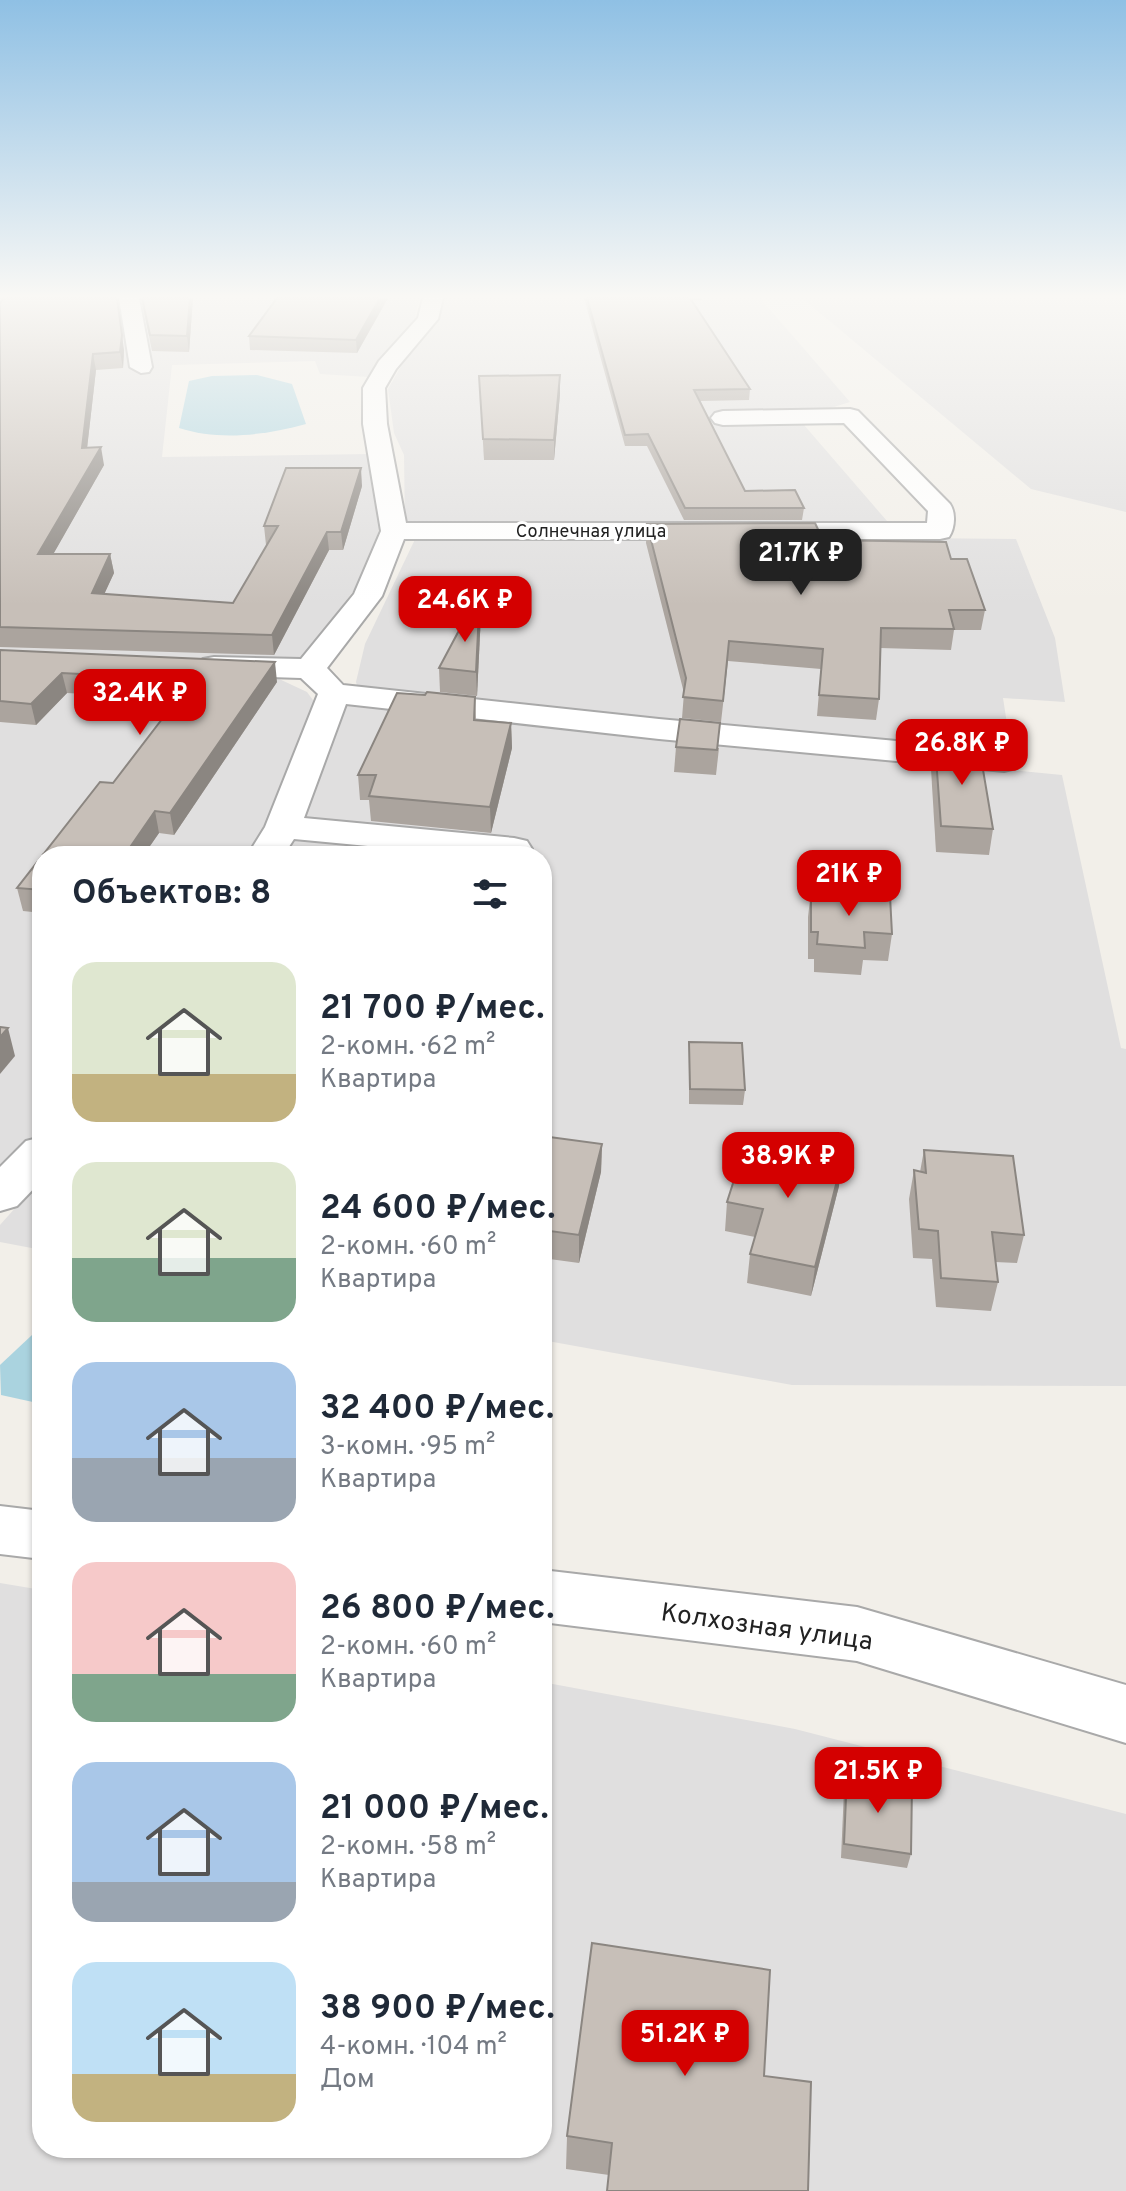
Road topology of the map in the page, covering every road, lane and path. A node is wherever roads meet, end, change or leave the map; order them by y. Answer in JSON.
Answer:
{"nodes":[{"id":1,"x":374,"y":400,"type":"edge"},
{"id":2,"x":723,"y":418,"type":"dead end"},
{"id":3,"x":394,"y":531,"type":"junction"},
{"id":4,"x":186,"y":665,"type":"edge"},
{"id":5,"x":310,"y":669,"type":"junction"},
{"id":6,"x":334,"y":693,"type":"junction"},
{"id":7,"x":1004,"y":761,"type":"dead end"},
{"id":8,"x":274,"y":842,"type":"edge"},
{"id":9,"x":411,"y":846,"type":"edge"},
{"id":10,"x":32,"y":1162,"type":"edge"},
{"id":11,"x":0,"y":1195,"type":"edge"},
{"id":12,"x":0,"y":1530,"type":"edge"},
{"id":13,"x":32,"y":1534,"type":"edge"},
{"id":14,"x":552,"y":1597,"type":"edge"},
{"id":15,"x":1126,"y":1714,"type":"edge"}],
"edges":[{"from":1,"to":3,"type":"street"},
{"from":2,"to":3,"type":"street","name":"Солнечная улица"},
{"from":3,"to":5,"type":"street"},
{"from":4,"to":5,"type":"street"},
{"from":5,"to":6,"type":"street"},
{"from":6,"to":7,"type":"street"},
{"from":6,"to":8,"type":"street"},
{"from":8,"to":9,"type":"street"},
{"from":10,"to":11,"type":"street"},
{"from":12,"to":13,"type":"street"},
{"from":14,"to":15,"type":"street","name":"Колхозная улица"}]}
